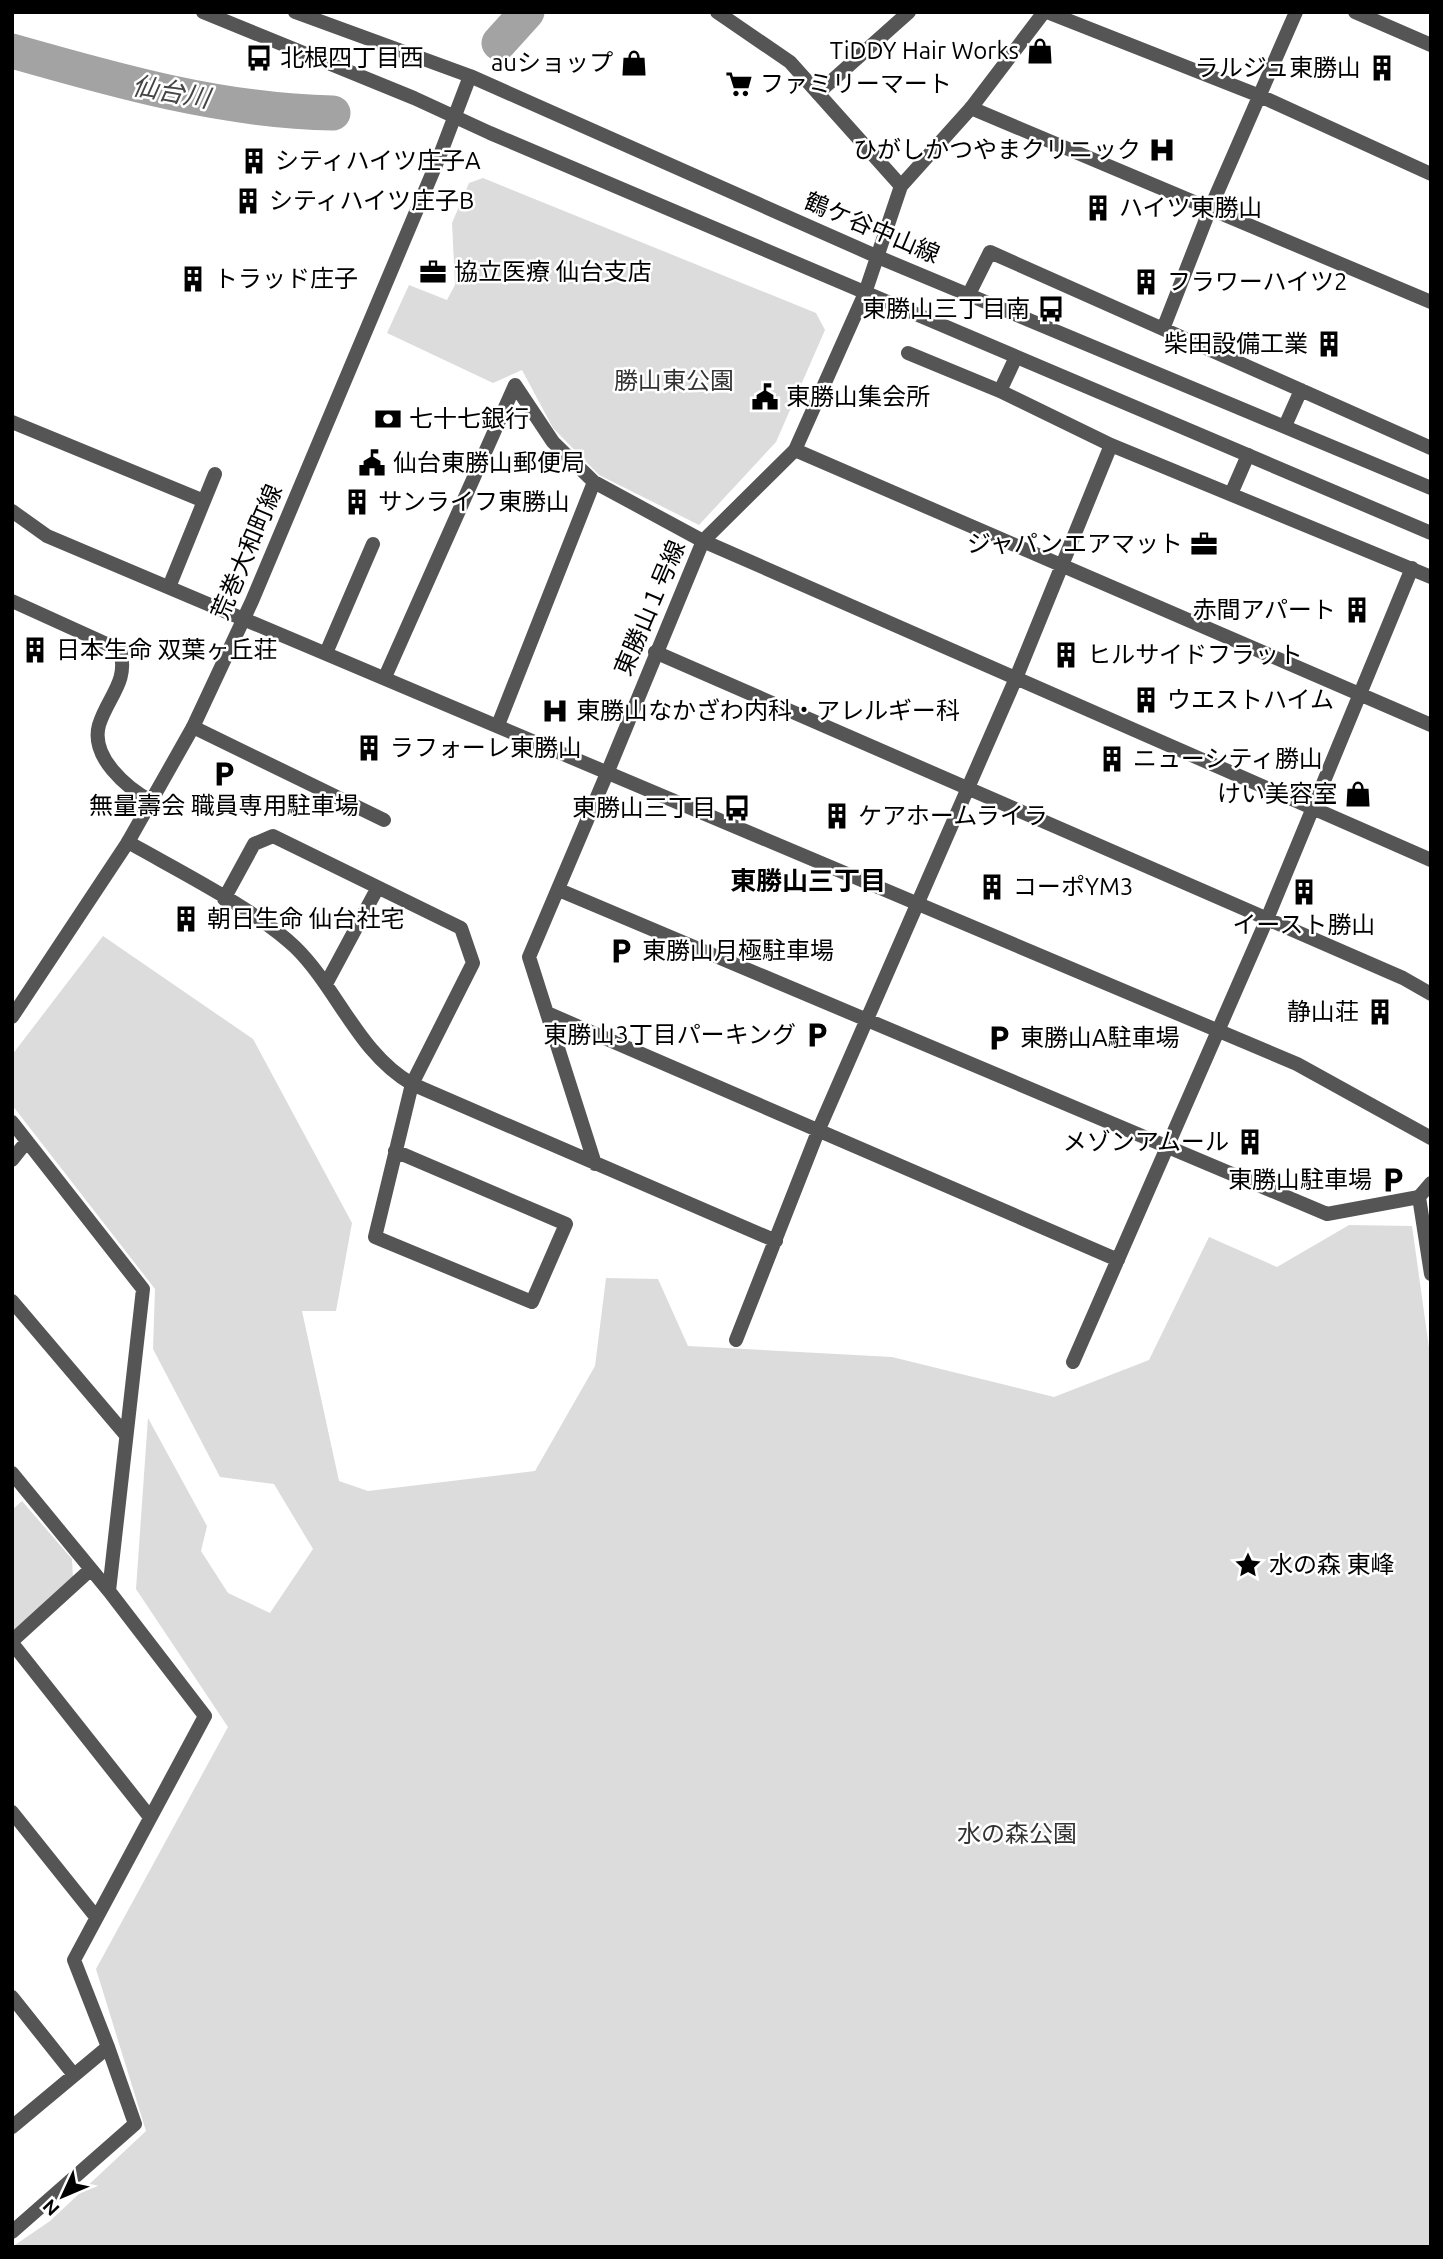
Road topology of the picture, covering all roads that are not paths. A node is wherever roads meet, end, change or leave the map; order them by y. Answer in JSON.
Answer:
{"nodes":[{"id":1,"x":203,"y":12,"type":"edge"},
{"id":2,"x":295,"y":12,"type":"edge"},
{"id":3,"x":717,"y":12,"type":"edge"},
{"id":4,"x":909,"y":12,"type":"edge"},
{"id":5,"x":1045,"y":12,"type":"edge"},
{"id":6,"x":1296,"y":12,"type":"edge"},
{"id":7,"x":1355,"y":12,"type":"edge"},
{"id":8,"x":1431,"y":45,"type":"edge"},
{"id":9,"x":470,"y":76,"type":"junction"},
{"id":10,"x":818,"y":93,"type":"junction"},
{"id":11,"x":1260,"y":96,"type":"junction"},
{"id":12,"x":971,"y":108,"type":"junction"},
{"id":13,"x":454,"y":117,"type":"junction"},
{"id":14,"x":1431,"y":174,"type":"edge"},
{"id":15,"x":901,"y":186,"type":"junction"},
{"id":16,"x":1210,"y":209,"type":"junction"},
{"id":17,"x":878,"y":257,"type":"junction"},
{"id":18,"x":865,"y":293,"type":"junction"},
{"id":19,"x":970,"y":294,"type":"junction"},
{"id":20,"x":1431,"y":302,"type":"edge"},
{"id":21,"x":1163,"y":329,"type":"junction"},
{"id":22,"x":908,"y":353,"type":"dead end"},
{"id":23,"x":1016,"y":357,"type":"junction"},
{"id":24,"x":1300,"y":390,"type":"junction"},
{"id":25,"x":1000,"y":391,"type":"junction"},
{"id":26,"x":12,"y":422,"type":"edge"},
{"id":27,"x":1285,"y":426,"type":"junction"},
{"id":28,"x":1111,"y":445,"type":"junction"},
{"id":29,"x":1431,"y":448,"type":"edge"},
{"id":30,"x":794,"y":450,"type":"junction"},
{"id":31,"x":1248,"y":455,"type":"junction"},
{"id":32,"x":215,"y":474,"type":"dead end"},
{"id":33,"x":594,"y":482,"type":"junction"},
{"id":34,"x":1431,"y":488,"type":"edge"},
{"id":35,"x":1231,"y":494,"type":"junction"},
{"id":36,"x":204,"y":501,"type":"junction"},
{"id":37,"x":12,"y":511,"type":"edge"},
{"id":38,"x":1431,"y":533,"type":"edge"},
{"id":39,"x":703,"y":541,"type":"junction"},
{"id":40,"x":373,"y":544,"type":"dead end"},
{"id":41,"x":1063,"y":566,"type":"junction"},
{"id":42,"x":1412,"y":568,"type":"junction"},
{"id":43,"x":1431,"y":577,"type":"edge"},
{"id":44,"x":169,"y":587,"type":"junction"},
{"id":45,"x":12,"y":601,"type":"edge"},
{"id":46,"x":244,"y":618,"type":"junction"},
{"id":47,"x":655,"y":652,"type":"junction"},
{"id":48,"x":326,"y":653,"type":"junction"},
{"id":49,"x":385,"y":677,"type":"junction"},
{"id":50,"x":1016,"y":678,"type":"junction"},
{"id":51,"x":1362,"y":694,"type":"junction"},
{"id":52,"x":498,"y":725,"type":"junction"},
{"id":53,"x":1431,"y":725,"type":"edge"},
{"id":54,"x":192,"y":727,"type":"junction"},
{"id":55,"x":608,"y":771,"type":"junction"},
{"id":56,"x":965,"y":789,"type":"junction"},
{"id":57,"x":151,"y":801,"type":"junction"},
{"id":58,"x":1314,"y":808,"type":"junction"},
{"id":59,"x":384,"y":820,"type":"dead end"},
{"id":60,"x":128,"y":842,"type":"junction"},
{"id":61,"x":1431,"y":860,"type":"edge"},
{"id":62,"x":376,"y":888,"type":"junction"},
{"id":63,"x":559,"y":890,"type":"junction"},
{"id":64,"x":224,"y":899,"type":"junction"},
{"id":65,"x":916,"y":902,"type":"junction"},
{"id":66,"x":1267,"y":919,"type":"junction"},
{"id":67,"x":326,"y":984,"type":"junction"},
{"id":68,"x":1431,"y":994,"type":"edge"},
{"id":69,"x":547,"y":1013,"type":"junction"},
{"id":70,"x":12,"y":1017,"type":"edge"},
{"id":71,"x":865,"y":1019,"type":"junction"},
{"id":72,"x":1219,"y":1031,"type":"junction"},
{"id":73,"x":412,"y":1084,"type":"junction"},
{"id":74,"x":12,"y":1122,"type":"edge"},
{"id":75,"x":819,"y":1129,"type":"junction"},
{"id":76,"x":1431,"y":1138,"type":"edge"},
{"id":77,"x":27,"y":1140,"type":"junction"},
{"id":78,"x":1167,"y":1148,"type":"junction"},
{"id":79,"x":395,"y":1151,"type":"junction"},
{"id":80,"x":12,"y":1160,"type":"edge"},
{"id":81,"x":595,"y":1164,"type":"junction"},
{"id":82,"x":1431,"y":1183,"type":"edge"},
{"id":83,"x":1419,"y":1197,"type":"junction"},
{"id":84,"x":776,"y":1241,"type":"junction"},
{"id":85,"x":1118,"y":1260,"type":"junction"},
{"id":86,"x":1431,"y":1274,"type":"edge"},
{"id":87,"x":12,"y":1301,"type":"edge"},
{"id":88,"x":736,"y":1340,"type":"dead end"},
{"id":89,"x":1073,"y":1362,"type":"dead end"},
{"id":90,"x":125,"y":1434,"type":"junction"},
{"id":91,"x":12,"y":1473,"type":"edge"},
{"id":92,"x":90,"y":1570,"type":"junction"},
{"id":93,"x":109,"y":1591,"type":"junction"},
{"id":94,"x":12,"y":1642,"type":"edge"},
{"id":95,"x":12,"y":1812,"type":"edge"},
{"id":96,"x":149,"y":1816,"type":"junction"},
{"id":97,"x":96,"y":1917,"type":"junction"},
{"id":98,"x":12,"y":1997,"type":"edge"},
{"id":99,"x":108,"y":2047,"type":"junction"},
{"id":100,"x":74,"y":2075,"type":"junction"},
{"id":101,"x":12,"y":2127,"type":"edge"},
{"id":102,"x":12,"y":2232,"type":"edge"}],
"edges":[{"from":1,"to":13,"type":"street"},
{"from":2,"to":9,"type":"street","name":"鶴ケ谷中山線"},
{"from":3,"to":10,"type":"street"},
{"from":4,"to":10,"type":"street"},
{"from":5,"to":11,"type":"street"},
{"from":5,"to":12,"type":"street","name":"東勝山１号線"},
{"from":6,"to":11,"type":"street"},
{"from":7,"to":8,"type":"street"},
{"from":9,"to":13,"type":"street","name":"荒巻大和町線"},
{"from":9,"to":17,"type":"street","name":"鶴ケ谷中山線"},
{"from":10,"to":15,"type":"street"},
{"from":11,"to":14,"type":"street"},
{"from":11,"to":16,"type":"street"},
{"from":12,"to":15,"type":"street","name":"東勝山１号線"},
{"from":12,"to":16,"type":"street"},
{"from":13,"to":18,"type":"street"},
{"from":13,"to":46,"type":"street","name":"荒巻大和町線"},
{"from":15,"to":17,"type":"street","name":"東勝山１号線"},
{"from":16,"to":20,"type":"street"},
{"from":16,"to":21,"type":"street"},
{"from":17,"to":18,"type":"street","name":"東勝山１号線"},
{"from":17,"to":19,"type":"street","name":"鶴ケ谷中山線"},
{"from":18,"to":23,"type":"street"},
{"from":18,"to":30,"type":"street","name":"東勝山１号線"},
{"from":19,"to":21,"type":"street"},
{"from":19,"to":27,"type":"street","name":"鶴ケ谷中山線"},
{"from":21,"to":24,"type":"street"},
{"from":22,"to":25,"type":"street"},
{"from":23,"to":25,"type":"street"},
{"from":23,"to":31,"type":"street"},
{"from":24,"to":27,"type":"street"},
{"from":24,"to":29,"type":"street"},
{"from":25,"to":28,"type":"street"},
{"from":26,"to":36,"type":"street"},
{"from":27,"to":34,"type":"street","name":"鶴ケ谷中山線"},
{"from":28,"to":35,"type":"street"},
{"from":28,"to":41,"type":"street"},
{"from":30,"to":39,"type":"street","name":"東勝山１号線"},
{"from":30,"to":41,"type":"street"},
{"from":31,"to":35,"type":"street"},
{"from":31,"to":38,"type":"street"},
{"from":32,"to":36,"type":"street"},
{"from":33,"to":39,"type":"street"},
{"from":33,"to":49,"type":"street"},
{"from":33,"to":52,"type":"street"},
{"from":35,"to":42,"type":"street"},
{"from":36,"to":44,"type":"street"},
{"from":37,"to":44,"type":"street"},
{"from":39,"to":47,"type":"street","name":"東勝山１号線"},
{"from":39,"to":50,"type":"street"},
{"from":40,"to":48,"type":"street"},
{"from":41,"to":50,"type":"street"},
{"from":41,"to":51,"type":"street"},
{"from":42,"to":43,"type":"street"},
{"from":42,"to":51,"type":"street"},
{"from":44,"to":46,"type":"street"},
{"from":45,"to":57,"type":"street"},
{"from":46,"to":48,"type":"street"},
{"from":46,"to":54,"type":"street","name":"荒巻大和町線"},
{"from":47,"to":55,"type":"street","name":"東勝山１号線"},
{"from":47,"to":56,"type":"street"},
{"from":48,"to":49,"type":"street"},
{"from":49,"to":52,"type":"street"},
{"from":50,"to":56,"type":"street"},
{"from":50,"to":58,"type":"street"},
{"from":51,"to":53,"type":"street"},
{"from":51,"to":58,"type":"street"},
{"from":52,"to":55,"type":"street"},
{"from":54,"to":57,"type":"street","name":"荒巻大和町線"},
{"from":54,"to":59,"type":"street"},
{"from":55,"to":63,"type":"street","name":"東勝山１号線"},
{"from":55,"to":65,"type":"street"},
{"from":56,"to":65,"type":"street"},
{"from":56,"to":66,"type":"street"},
{"from":57,"to":60,"type":"street","name":"荒巻大和町線"},
{"from":58,"to":61,"type":"street"},
{"from":58,"to":66,"type":"street"},
{"from":60,"to":64,"type":"street"},
{"from":60,"to":70,"type":"street","name":"荒巻大和町線"},
{"from":62,"to":64,"type":"street"},
{"from":62,"to":67,"type":"street"},
{"from":62,"to":73,"type":"street"},
{"from":63,"to":69,"type":"street","name":"東勝山１号線"},
{"from":63,"to":71,"type":"street"},
{"from":64,"to":67,"type":"street"},
{"from":65,"to":71,"type":"street"},
{"from":65,"to":72,"type":"street"},
{"from":66,"to":68,"type":"street"},
{"from":66,"to":72,"type":"street"},
{"from":67,"to":73,"type":"street"},
{"from":69,"to":75,"type":"street"},
{"from":69,"to":81,"type":"street","name":"東勝山１号線"},
{"from":71,"to":75,"type":"street"},
{"from":71,"to":78,"type":"street"},
{"from":72,"to":76,"type":"street"},
{"from":72,"to":78,"type":"street"},
{"from":73,"to":79,"type":"street"},
{"from":73,"to":81,"type":"street"},
{"from":74,"to":77,"type":"street"},
{"from":75,"to":84,"type":"street"},
{"from":75,"to":85,"type":"street"},
{"from":77,"to":80,"type":"street"},
{"from":77,"to":90,"type":"street"},
{"from":78,"to":83,"type":"street"},
{"from":78,"to":85,"type":"street"},
{"from":79,"to":79,"type":"street"},
{"from":81,"to":84,"type":"street"},
{"from":82,"to":83,"type":"street"},
{"from":83,"to":86,"type":"street"},
{"from":84,"to":88,"type":"street"},
{"from":85,"to":89,"type":"street"},
{"from":87,"to":90,"type":"street"},
{"from":90,"to":93,"type":"street"},
{"from":91,"to":92,"type":"street"},
{"from":92,"to":93,"type":"street"},
{"from":92,"to":94,"type":"street"},
{"from":93,"to":96,"type":"street"},
{"from":94,"to":96,"type":"street"},
{"from":95,"to":97,"type":"street"},
{"from":96,"to":97,"type":"street"},
{"from":97,"to":99,"type":"street"},
{"from":98,"to":100,"type":"street"},
{"from":99,"to":100,"type":"street"},
{"from":99,"to":102,"type":"street"},
{"from":100,"to":101,"type":"street"}]}
